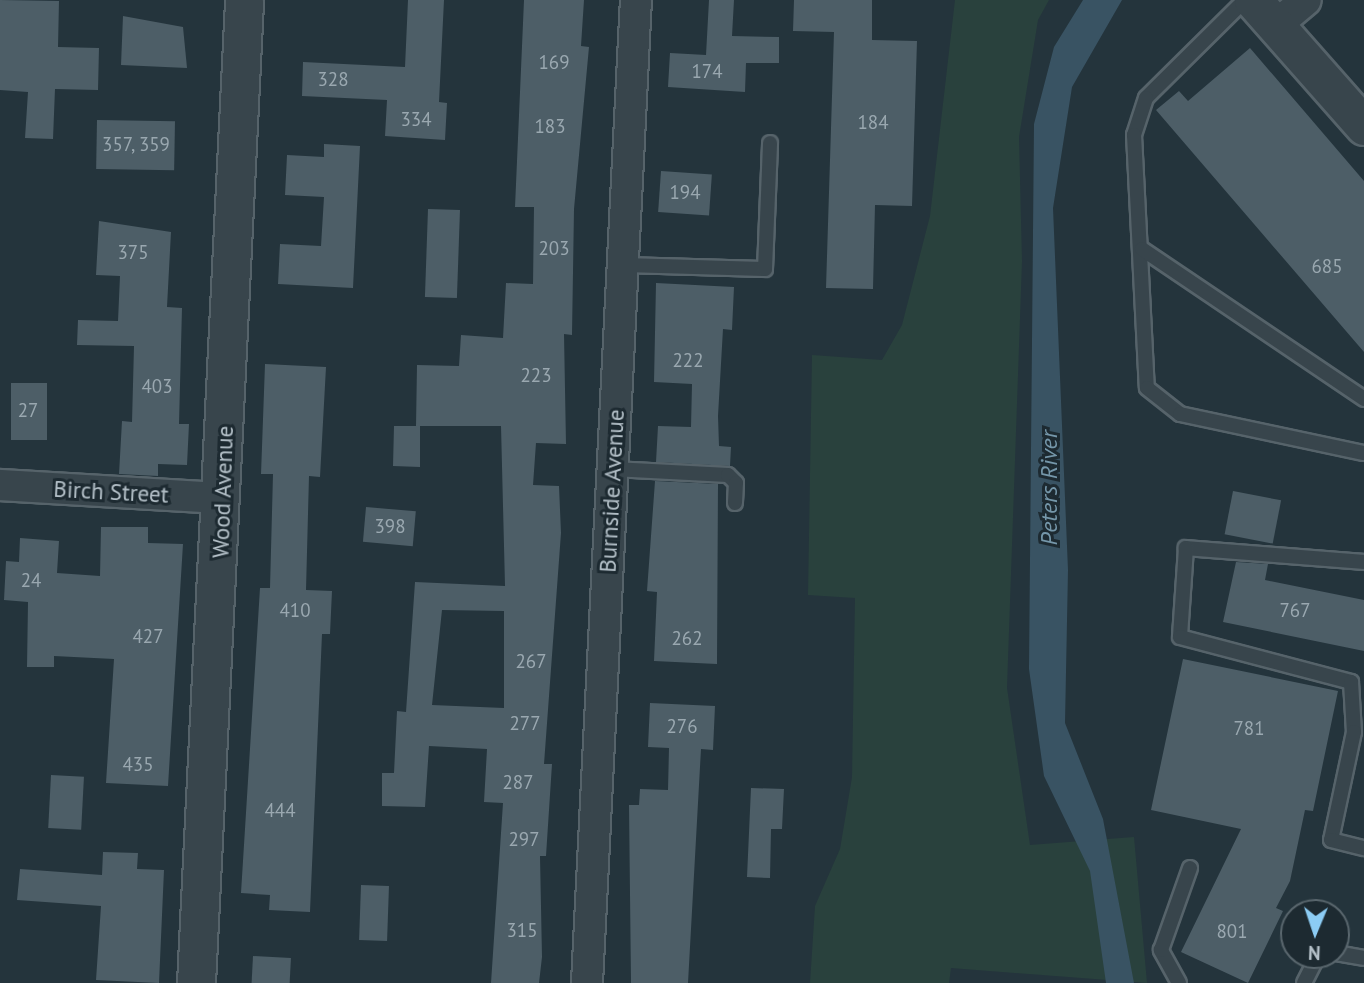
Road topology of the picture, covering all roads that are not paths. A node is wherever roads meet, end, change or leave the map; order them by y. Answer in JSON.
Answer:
{"nodes":[{"id":1,"x":244,"y":0,"type":"edge"},
{"id":2,"x":636,"y":0,"type":"edge"},
{"id":3,"x":1245,"y":0,"type":"edge"},
{"id":4,"x":1306,"y":0,"type":"edge"},
{"id":5,"x":1264,"y":13,"type":"edge"},
{"id":6,"x":1364,"y":126,"type":"edge"},
{"id":7,"x":770,"y":143,"type":"dead end"},
{"id":8,"x":1142,"y":249,"type":"junction"},
{"id":9,"x":623,"y":265,"type":"junction"},
{"id":10,"x":1364,"y":399,"type":"edge"},
{"id":11,"x":1364,"y":453,"type":"edge"},
{"id":12,"x":613,"y":469,"type":"junction"},
{"id":13,"x":0,"y":485,"type":"edge"},
{"id":14,"x":222,"y":498,"type":"junction"},
{"id":15,"x":735,"y":503,"type":"dead end"},
{"id":16,"x":1364,"y":562,"type":"edge"},
{"id":17,"x":1359,"y":733,"type":"edge"},
{"id":18,"x":1364,"y":848,"type":"edge"},
{"id":19,"x":1190,"y":868,"type":"dead end"},
{"id":20,"x":196,"y":983,"type":"edge"},
{"id":21,"x":587,"y":983,"type":"edge"},
{"id":22,"x":1179,"y":983,"type":"edge"}],
"edges":[{"from":1,"to":14,"type":"street","name":"Wood Avenue"},
{"from":2,"to":9,"type":"street","name":"Burnside Avenue"},
{"from":3,"to":8,"type":"lane"},
{"from":4,"to":5,"type":"street"},
{"from":5,"to":6,"type":"street"},
{"from":7,"to":9,"type":"lane"},
{"from":8,"to":10,"type":"lane"},
{"from":8,"to":11,"type":"lane"},
{"from":9,"to":12,"type":"street","name":"Burnside Avenue"},
{"from":12,"to":15,"type":"lane"},
{"from":12,"to":21,"type":"street","name":"Burnside Avenue"},
{"from":13,"to":14,"type":"street","name":"Birch Street"},
{"from":14,"to":20,"type":"street","name":"Wood Avenue"},
{"from":16,"to":17,"type":"lane"},
{"from":17,"to":18,"type":"lane"},
{"from":19,"to":22,"type":"lane"}]}
